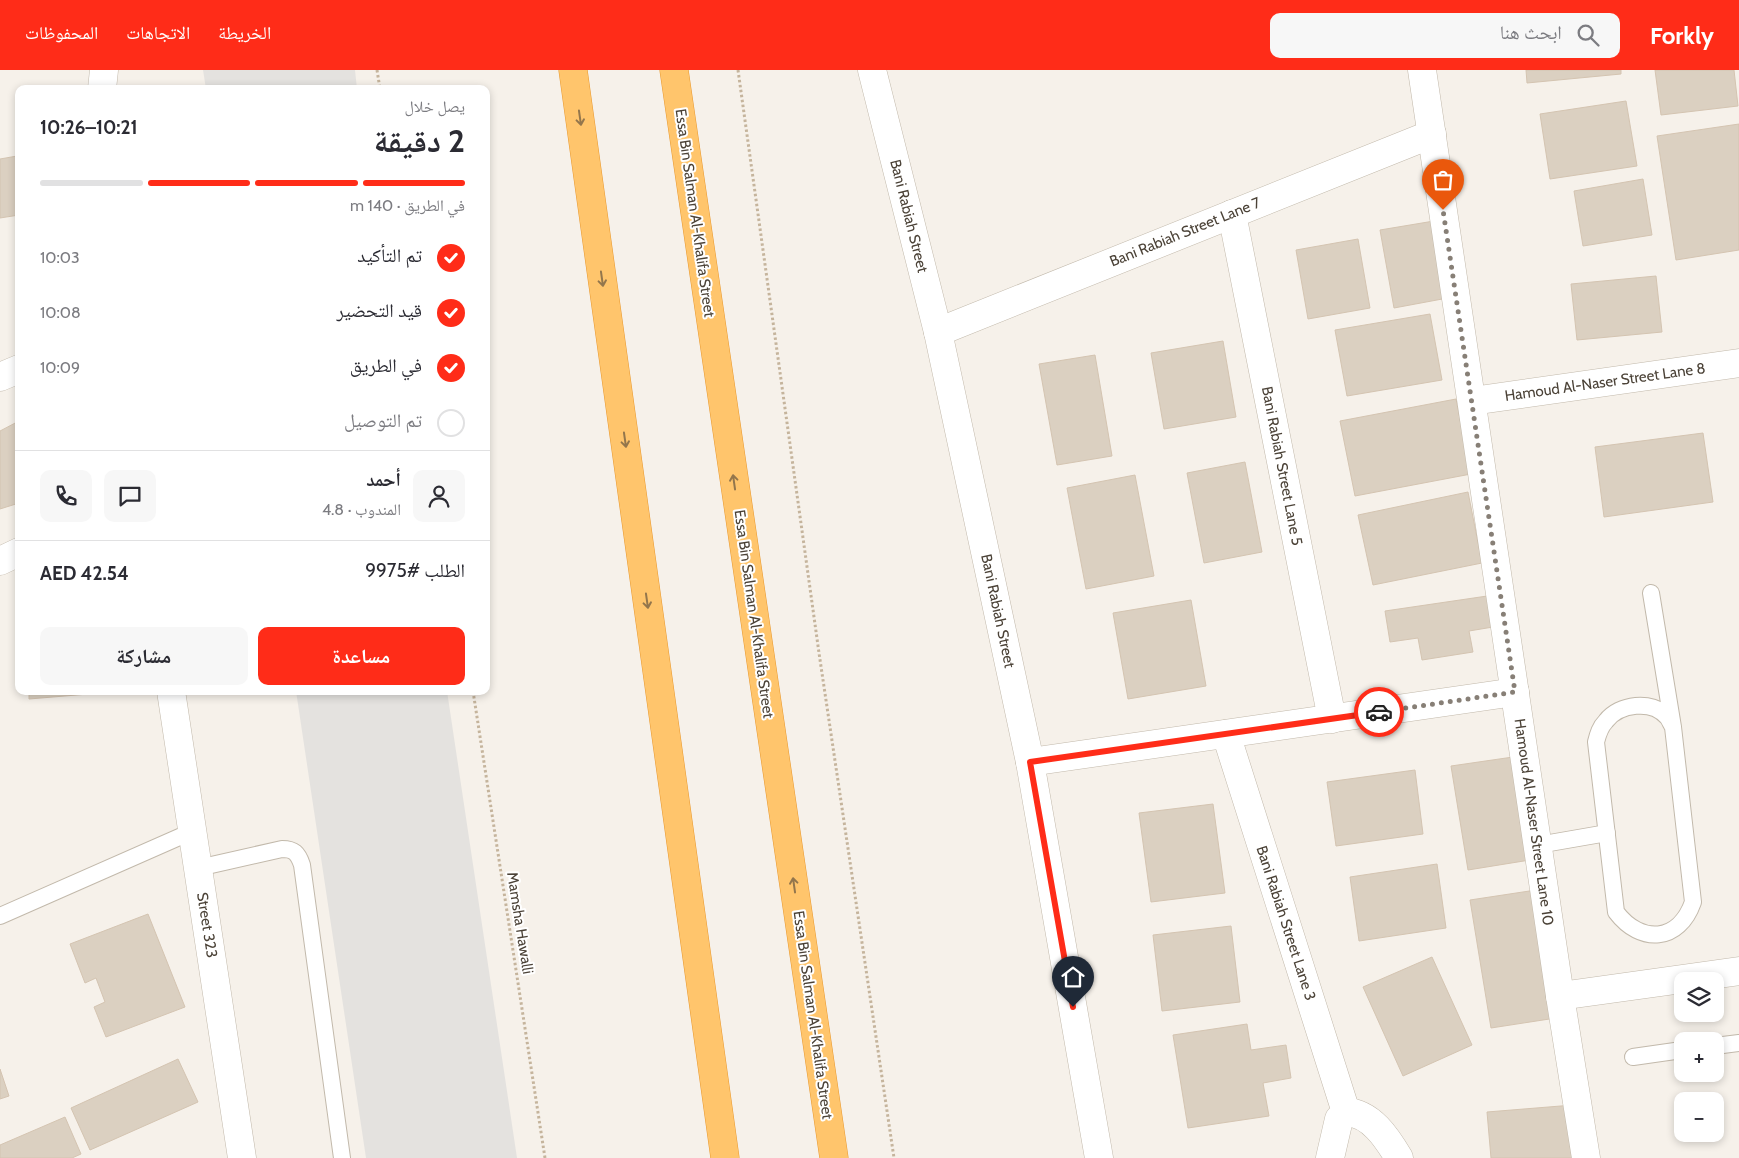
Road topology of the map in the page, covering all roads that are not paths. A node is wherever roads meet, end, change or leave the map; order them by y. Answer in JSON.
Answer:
{"nodes":[{"id":1,"x":104,"y":70,"type":"edge"},
{"id":2,"x":573,"y":70,"type":"edge"},
{"id":3,"x":674,"y":70,"type":"edge"},
{"id":4,"x":872,"y":70,"type":"edge"},
{"id":5,"x":1422,"y":70,"type":"edge"},
{"id":6,"x":102,"y":85,"type":"edge"},
{"id":7,"x":1432,"y":134,"type":"junction"},
{"id":8,"x":1232,"y":214,"type":"junction"},
{"id":9,"x":938,"y":332,"type":"junction"},
{"id":10,"x":1739,"y":363,"type":"edge"},
{"id":11,"x":15,"y":371,"type":"edge"},
{"id":12,"x":0,"y":377,"type":"edge"},
{"id":13,"x":1472,"y":401,"type":"junction"},
{"id":14,"x":15,"y":554,"type":"edge"},
{"id":15,"x":0,"y":561,"type":"edge"},
{"id":16,"x":1651,"y":593,"type":"dead end"},
{"id":17,"x":1515,"y":692,"type":"junction"},
{"id":18,"x":172,"y":695,"type":"edge"},
{"id":19,"x":1332,"y":718,"type":"junction"},
{"id":20,"x":1673,"y":727,"type":"junction"},
{"id":21,"x":1226,"y":734,"type":"junction"},
{"id":22,"x":1030,"y":762,"type":"junction"},
{"id":23,"x":193,"y":831,"type":"junction"},
{"id":24,"x":1607,"y":833,"type":"junction"},
{"id":25,"x":1538,"y":846,"type":"junction"},
{"id":26,"x":198,"y":868,"type":"junction"},
{"id":27,"x":0,"y":916,"type":"edge"},
{"id":28,"x":1739,"y":971,"type":"edge"},
{"id":29,"x":1560,"y":996,"type":"junction"},
{"id":30,"x":1739,"y":1043,"type":"edge"},
{"id":31,"x":1724,"y":1045,"type":"edge"},
{"id":32,"x":1674,"y":1051,"type":"edge"},
{"id":33,"x":1633,"y":1057,"type":"dead end"},
{"id":34,"x":1346,"y":1112,"type":"junction"},
{"id":35,"x":242,"y":1158,"type":"edge"},
{"id":36,"x":342,"y":1158,"type":"edge"},
{"id":37,"x":725,"y":1158,"type":"edge"},
{"id":38,"x":834,"y":1158,"type":"edge"},
{"id":39,"x":1099,"y":1158,"type":"edge"},
{"id":40,"x":1330,"y":1158,"type":"edge"},
{"id":41,"x":1398,"y":1158,"type":"edge"},
{"id":42,"x":1586,"y":1158,"type":"edge"}],
"edges":[{"from":1,"to":6,"type":"street"},
{"from":2,"to":37,"type":"highway","one_way":true},
{"from":38,"to":3,"type":"highway","name":"Essa Bin Salman Al-Khalifa Street","one_way":true},
{"from":4,"to":9,"type":"street","name":"Bani Rabiah Street"},
{"from":5,"to":7,"type":"street","name":"Hamoud Al-Naser Street Lane 10"},
{"from":7,"to":8,"type":"street","name":"Bani Rabiah Street Lane 7"},
{"from":7,"to":13,"type":"street","name":"Hamoud Al-Naser Street Lane 10"},
{"from":8,"to":9,"type":"street","name":"Bani Rabiah Street Lane 7"},
{"from":8,"to":19,"type":"street","name":"Bani Rabiah Street Lane 5"},
{"from":9,"to":22,"type":"street","name":"Bani Rabiah Street"},
{"from":10,"to":13,"type":"street","name":"Hamoud Al-Naser Street Lane 8"},
{"from":11,"to":12,"type":"street"},
{"from":13,"to":17,"type":"street","name":"Hamoud Al-Naser Street Lane 10"},
{"from":14,"to":15,"type":"street"},
{"from":16,"to":20,"type":"lane"},
{"from":17,"to":19,"type":"street"},
{"from":17,"to":25,"type":"street","name":"Hamoud Al-Naser Street Lane 10"},
{"from":18,"to":23,"type":"street","name":"Street 323"},
{"from":19,"to":21,"type":"street"},
{"from":20,"to":24,"type":"lane"},
{"from":20,"to":24,"type":"lane"},
{"from":21,"to":22,"type":"street"},
{"from":21,"to":34,"type":"street","name":"Bani Rabiah Street Lane 3"},
{"from":22,"to":39,"type":"street","name":"Bani Rabiah Street"},
{"from":23,"to":26,"type":"street","name":"Street 323"},
{"from":23,"to":27,"type":"lane"},
{"from":24,"to":25,"type":"lane"},
{"from":25,"to":29,"type":"street","name":"Hamoud Al-Naser Street Lane 10"},
{"from":26,"to":35,"type":"street","name":"Street 323"},
{"from":26,"to":36,"type":"lane"},
{"from":28,"to":29,"type":"street"},
{"from":29,"to":42,"type":"street","name":"Hamoud Al-Naser Street Lane 10"},
{"from":30,"to":31,"type":"lane"},
{"from":32,"to":33,"type":"lane"},
{"from":34,"to":40,"type":"street"},
{"from":34,"to":41,"type":"street"}]}
